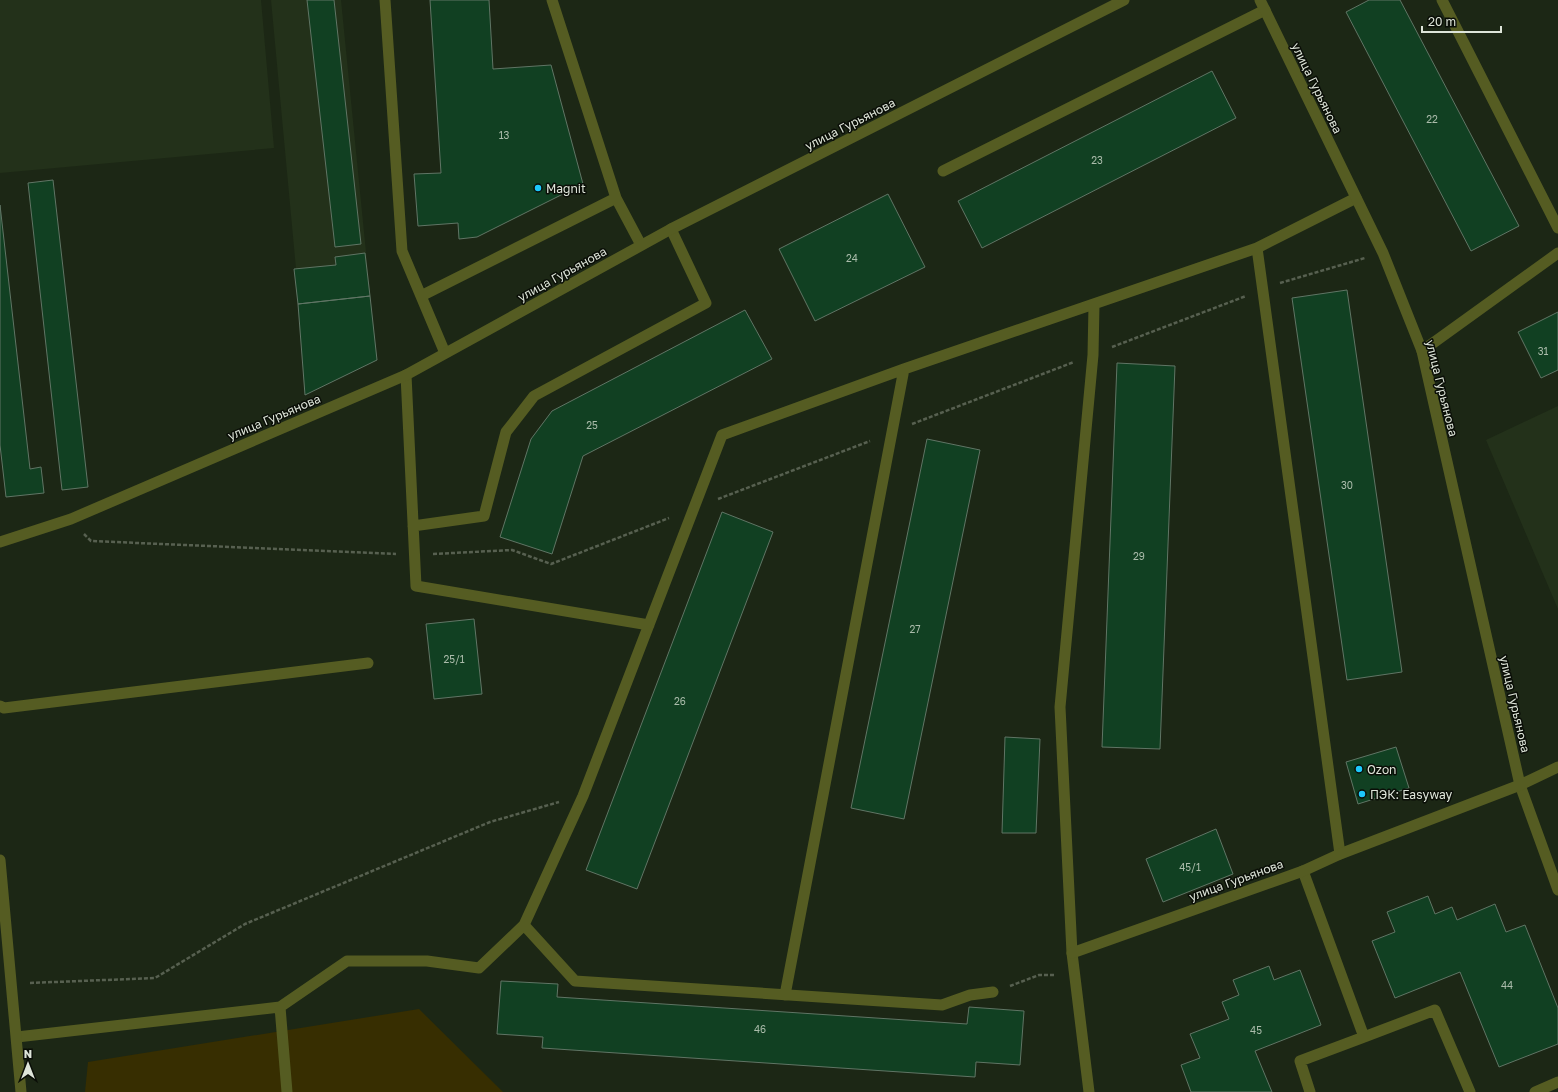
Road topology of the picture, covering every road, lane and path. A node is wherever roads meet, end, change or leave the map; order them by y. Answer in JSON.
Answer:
{"nodes":[{"id":1,"x":385,"y":0,"type":"edge"},
{"id":2,"x":552,"y":0,"type":"edge"},
{"id":3,"x":1124,"y":0,"type":"edge"},
{"id":4,"x":1260,"y":0,"type":"edge"},
{"id":5,"x":1442,"y":0,"type":"edge"},
{"id":6,"x":1265,"y":10,"type":"junction"},
{"id":7,"x":943,"y":171,"type":"dead end"},
{"id":8,"x":616,"y":198,"type":"junction"},
{"id":9,"x":1356,"y":198,"type":"junction"},
{"id":10,"x":1558,"y":228,"type":"edge"},
{"id":11,"x":670,"y":229,"type":"junction"},
{"id":12,"x":641,"y":245,"type":"junction"},
{"id":13,"x":1257,"y":248,"type":"junction"},
{"id":14,"x":1558,"y":253,"type":"edge"},
{"id":15,"x":421,"y":296,"type":"junction"},
{"id":16,"x":1094,"y":305,"type":"junction"},
{"id":17,"x":1422,"y":351,"type":"junction"},
{"id":18,"x":445,"y":353,"type":"junction"},
{"id":19,"x":904,"y":369,"type":"junction"},
{"id":20,"x":406,"y":375,"type":"junction"},
{"id":21,"x":413,"y":526,"type":"junction"},
{"id":22,"x":0,"y":542,"type":"edge"},
{"id":23,"x":649,"y":625,"type":"junction"},
{"id":24,"x":368,"y":664,"type":"dead end"},
{"id":25,"x":0,"y":706,"type":"edge"},
{"id":26,"x":1558,"y":767,"type":"edge"},
{"id":27,"x":1520,"y":785,"type":"junction"},
{"id":28,"x":583,"y":796,"type":"junction"},
{"id":29,"x":1340,"y":854,"type":"junction"},
{"id":30,"x":0,"y":860,"type":"edge"},
{"id":31,"x":1303,"y":871,"type":"junction"},
{"id":32,"x":1558,"y":890,"type":"edge"},
{"id":33,"x":524,"y":925,"type":"junction"},
{"id":34,"x":1072,"y":952,"type":"junction"},
{"id":35,"x":1076,"y":975,"type":"junction"},
{"id":36,"x":12,"y":983,"type":"junction"},
{"id":37,"x":993,"y":992,"type":"joint"},
{"id":38,"x":785,"y":995,"type":"junction"},
{"id":39,"x":280,"y":1007,"type":"junction"},
{"id":40,"x":17,"y":1037,"type":"junction"},
{"id":41,"x":1364,"y":1037,"type":"junction"},
{"id":42,"x":1558,"y":1082,"type":"edge"},
{"id":43,"x":21,"y":1092,"type":"edge"},
{"id":44,"x":288,"y":1092,"type":"edge"},
{"id":45,"x":1089,"y":1092,"type":"edge"},
{"id":46,"x":1310,"y":1092,"type":"edge"},
{"id":47,"x":1470,"y":1092,"type":"edge"},
{"id":48,"x":1535,"y":1092,"type":"edge"}],
"edges":[{"from":1,"to":15,"type":"street"},
{"from":2,"to":8,"type":"street"},
{"from":3,"to":11,"type":"street","name":"улица Гурьянова"},
{"from":4,"to":6,"type":"street","name":"улица Гурьянова"},
{"from":5,"to":10,"type":"street"},
{"from":6,"to":7,"type":"street"},
{"from":6,"to":9,"type":"street","name":"улица Гурьянова"},
{"from":8,"to":12,"type":"street"},
{"from":8,"to":15,"type":"street"},
{"from":9,"to":13,"type":"street"},
{"from":9,"to":17,"type":"street","name":"улица Гурьянова"},
{"from":11,"to":12,"type":"street","name":"улица Гурьянова"},
{"from":11,"to":21,"type":"street"},
{"from":12,"to":18,"type":"street","name":"улица Гурьянова"},
{"from":13,"to":16,"type":"street"},
{"from":13,"to":29,"type":"street"},
{"from":14,"to":17,"type":"street"},
{"from":15,"to":18,"type":"street"},
{"from":16,"to":19,"type":"street"},
{"from":16,"to":34,"type":"street"},
{"from":17,"to":27,"type":"street","name":"улица Гурьянова"},
{"from":18,"to":20,"type":"street","name":"улица Гурьянова"},
{"from":19,"to":23,"type":"street"},
{"from":19,"to":38,"type":"street"},
{"from":20,"to":21,"type":"street"},
{"from":20,"to":22,"type":"street","name":"улица Гурьянова"},
{"from":21,"to":23,"type":"street"},
{"from":23,"to":28,"type":"street"},
{"from":24,"to":25,"type":"street"},
{"from":26,"to":27,"type":"street","name":"улица Гурьянова"},
{"from":27,"to":29,"type":"street","name":"улица Гурьянова"},
{"from":27,"to":32,"type":"street"},
{"from":28,"to":33,"type":"street"},
{"from":28,"to":36,"type":"path"},
{"from":29,"to":31,"type":"street","name":"улица Гурьянова"},
{"from":30,"to":36,"type":"street"},
{"from":31,"to":34,"type":"street","name":"улица Гурьянова"},
{"from":31,"to":41,"type":"street"},
{"from":33,"to":38,"type":"street"},
{"from":33,"to":39,"type":"street"},
{"from":34,"to":35,"type":"street"},
{"from":35,"to":37,"type":"path"},
{"from":35,"to":45,"type":"street"},
{"from":36,"to":40,"type":"street"},
{"from":37,"to":38,"type":"street"},
{"from":39,"to":40,"type":"street"},
{"from":39,"to":44,"type":"street"},
{"from":40,"to":43,"type":"street"},
{"from":41,"to":46,"type":"street"},
{"from":41,"to":47,"type":"street"},
{"from":42,"to":48,"type":"street"}]}
